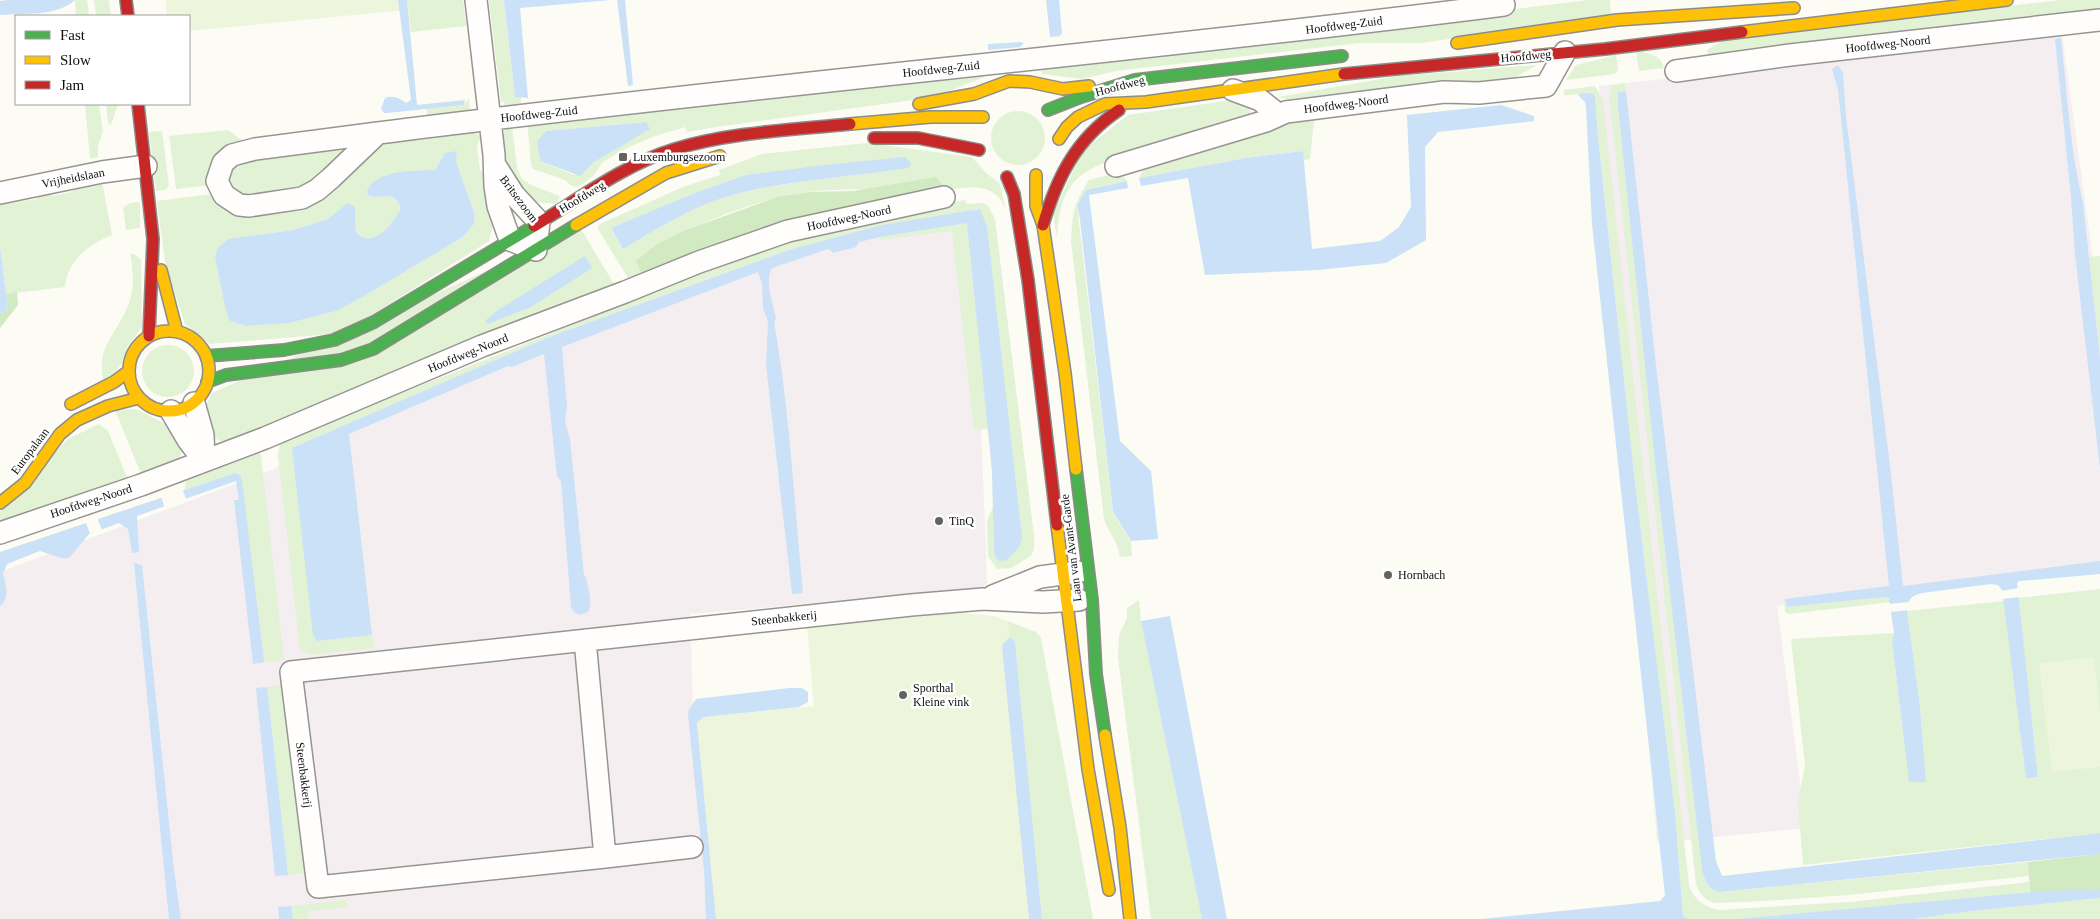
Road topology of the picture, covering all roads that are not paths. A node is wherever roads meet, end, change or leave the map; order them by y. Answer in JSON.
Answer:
{"nodes":[{"id":1,"x":126,"y":0,"type":"edge"},
{"id":2,"x":476,"y":0,"type":"edge"},
{"id":3,"x":1690,"y":0,"type":"edge"},
{"id":4,"x":2007,"y":0,"type":"edge"},
{"id":5,"x":1504,"y":5,"type":"dead end"},
{"id":6,"x":1810,"y":7,"type":"dead end"},
{"id":7,"x":128,"y":15,"type":"edge"},
{"id":8,"x":1673,"y":15,"type":"junction"},
{"id":9,"x":2100,"y":20,"type":"edge"},
{"id":10,"x":1707,"y":36,"type":"junction"},
{"id":11,"x":1653,"y":42,"type":"junction"},
{"id":12,"x":1445,"y":44,"type":"dead end"},
{"id":13,"x":1565,"y":52,"type":"junction"},
{"id":14,"x":1357,"y":54,"type":"dead end"},
{"id":15,"x":1676,"y":71,"type":"junction"},
{"id":16,"x":1135,"y":80,"type":"junction"},
{"id":17,"x":1233,"y":90,"type":"junction"},
{"id":18,"x":1134,"y":103,"type":"junction"},
{"id":19,"x":138,"y":105,"type":"edge"},
{"id":20,"x":1279,"y":115,"type":"junction"},
{"id":21,"x":490,"y":118,"type":"junction"},
{"id":22,"x":858,"y":122,"type":"junction"},
{"id":23,"x":378,"y":133,"type":"junction"},
{"id":24,"x":857,"y":138,"type":"dead end"},
{"id":25,"x":733,"y":154,"type":"dead end"},
{"id":26,"x":494,"y":165,"type":"junction"},
{"id":27,"x":146,"y":166,"type":"junction"},
{"id":28,"x":1116,"y":166,"type":"dead end"},
{"id":29,"x":0,"y":192,"type":"edge"},
{"id":30,"x":944,"y":198,"type":"dead end"},
{"id":31,"x":539,"y":222,"type":"junction"},
{"id":32,"x":1043,"y":225,"type":"junction"},
{"id":33,"x":153,"y":239,"type":"junction"},
{"id":34,"x":510,"y":240,"type":"junction"},
{"id":35,"x":536,"y":250,"type":"junction"},
{"id":36,"x":177,"y":332,"type":"junction"},
{"id":37,"x":149,"y":336,"type":"junction"},
{"id":38,"x":206,"y":356,"type":"junction"},
{"id":39,"x":129,"y":371,"type":"junction"},
{"id":40,"x":208,"y":382,"type":"junction"},
{"id":41,"x":139,"y":398,"type":"junction"},
{"id":42,"x":194,"y":403,"type":"junction"},
{"id":43,"x":62,"y":410,"type":"dead end"},
{"id":44,"x":171,"y":411,"type":"junction"},
{"id":45,"x":204,"y":461,"type":"junction"},
{"id":46,"x":0,"y":503,"type":"edge"},
{"id":47,"x":0,"y":533,"type":"edge"},
{"id":48,"x":1088,"y":570,"type":"junction"},
{"id":49,"x":1062,"y":574,"type":"junction"},
{"id":50,"x":983,"y":599,"type":"junction"},
{"id":51,"x":1092,"y":600,"type":"junction"},
{"id":52,"x":1065,"y":601,"type":"junction"},
{"id":53,"x":585,"y":640,"type":"junction"},
{"id":54,"x":692,"y":847,"type":"dead end"},
{"id":55,"x":604,"y":857,"type":"junction"},
{"id":56,"x":1111,"y":900,"type":"dead end"},
{"id":57,"x":1130,"y":919,"type":"edge"}],
"edges":[{"from":1,"to":7,"type":"main road"},
{"from":2,"to":21,"type":"street","name":"Britsezoom"},
{"from":3,"to":8,"type":"street"},
{"from":4,"to":10,"type":"main road","name":"Hoofdweg"},
{"from":5,"to":21,"type":"street","name":"Hoofdweg-Zuid"},
{"from":6,"to":8,"type":"main road","name":"Hoofdweg"},
{"from":8,"to":12,"type":"main road","name":"Hoofdweg"},
{"from":9,"to":15,"type":"street","name":"Hoofdweg-Noord"},
{"from":10,"to":11,"type":"main road","name":"Hoofdweg"},
{"from":10,"to":15,"type":"street"},
{"from":11,"to":13,"type":"main road","name":"Hoofdweg"},
{"from":11,"to":15,"type":"street"},
{"from":13,"to":17,"type":"main road","name":"Hoofdweg"},
{"from":13,"to":20,"type":"street","name":"Hoofdweg-Noord"},
{"from":14,"to":16,"type":"main road","name":"Hoofdweg"},
{"from":16,"to":18,"type":"main road","name":"Hoofdweg"},
{"from":16,"to":22,"type":"main road"},
{"from":17,"to":18,"type":"main road","name":"Hoofdweg"},
{"from":17,"to":20,"type":"street"},
{"from":18,"to":32,"type":"main road"},
{"from":19,"to":27,"type":"main road"},
{"from":20,"to":28,"type":"street","name":"Hoofdweg-Noord"},
{"from":21,"to":23,"type":"street","name":"Hoofdweg-Zuid"},
{"from":21,"to":26,"type":"street","name":"Britsezoom"},
{"from":22,"to":24,"type":"main road","name":"Hoofdweg"},
{"from":22,"to":31,"type":"main road","name":"Hoofdweg"},
{"from":23,"to":23,"type":"street","name":"Hoofdweg-Zuid"},
{"from":25,"to":35,"type":"main road","name":"Hoofdweg"},
{"from":26,"to":31,"type":"street","name":"Britsezoom"},
{"from":26,"to":34,"type":"street","name":"Britsezoom"},
{"from":27,"to":29,"type":"street","name":"Vrijheidslaan"},
{"from":27,"to":33,"type":"main road"},
{"from":30,"to":45,"type":"street","name":"Hoofdweg-Noord"},
{"from":31,"to":34,"type":"main road","name":"Hoofdweg"},
{"from":31,"to":35,"type":"street","name":"Britsezoom"},
{"from":32,"to":48,"type":"main road","name":"Laan van Avant-Garde"},
{"from":32,"to":49,"type":"main road","name":"Laan van Avant-Garde"},
{"from":33,"to":36,"type":"main road"},
{"from":33,"to":37,"type":"main road"},
{"from":34,"to":35,"type":"street"},
{"from":34,"to":38,"type":"main road","name":"Hoofdweg"},
{"from":35,"to":40,"type":"main road","name":"Hoofdweg"},
{"from":36,"to":37,"type":"main road"},
{"from":36,"to":38,"type":"main road"},
{"from":37,"to":39,"type":"main road"},
{"from":38,"to":40,"type":"main road"},
{"from":39,"to":41,"type":"main road"},
{"from":39,"to":43,"type":"main road"},
{"from":40,"to":42,"type":"main road"},
{"from":41,"to":44,"type":"main road"},
{"from":41,"to":46,"type":"main road","name":"Europalaan"},
{"from":42,"to":44,"type":"main road"},
{"from":42,"to":45,"type":"street"},
{"from":44,"to":45,"type":"street"},
{"from":45,"to":47,"type":"street","name":"Hoofdweg-Noord"},
{"from":48,"to":49,"type":"street","name":"Steenbakkerij"},
{"from":48,"to":51,"type":"main road","name":"Laan van Avant-Garde"},
{"from":49,"to":50,"type":"street","name":"Steenbakkerij"},
{"from":49,"to":52,"type":"main road","name":"Laan van Avant-Garde"},
{"from":50,"to":52,"type":"street","name":"Steenbakkerij"},
{"from":50,"to":53,"type":"street","name":"Steenbakkerij"},
{"from":51,"to":52,"type":"street","name":"Steenbakkerij"},
{"from":51,"to":57,"type":"main road","name":"Laan van Avant-Garde"},
{"from":52,"to":56,"type":"main road","name":"Laan van Avant-Garde"},
{"from":53,"to":55,"type":"street"},
{"from":53,"to":55,"type":"street","name":"Steenbakkerij"},
{"from":54,"to":55,"type":"street","name":"Steenbakkerij"}]}
